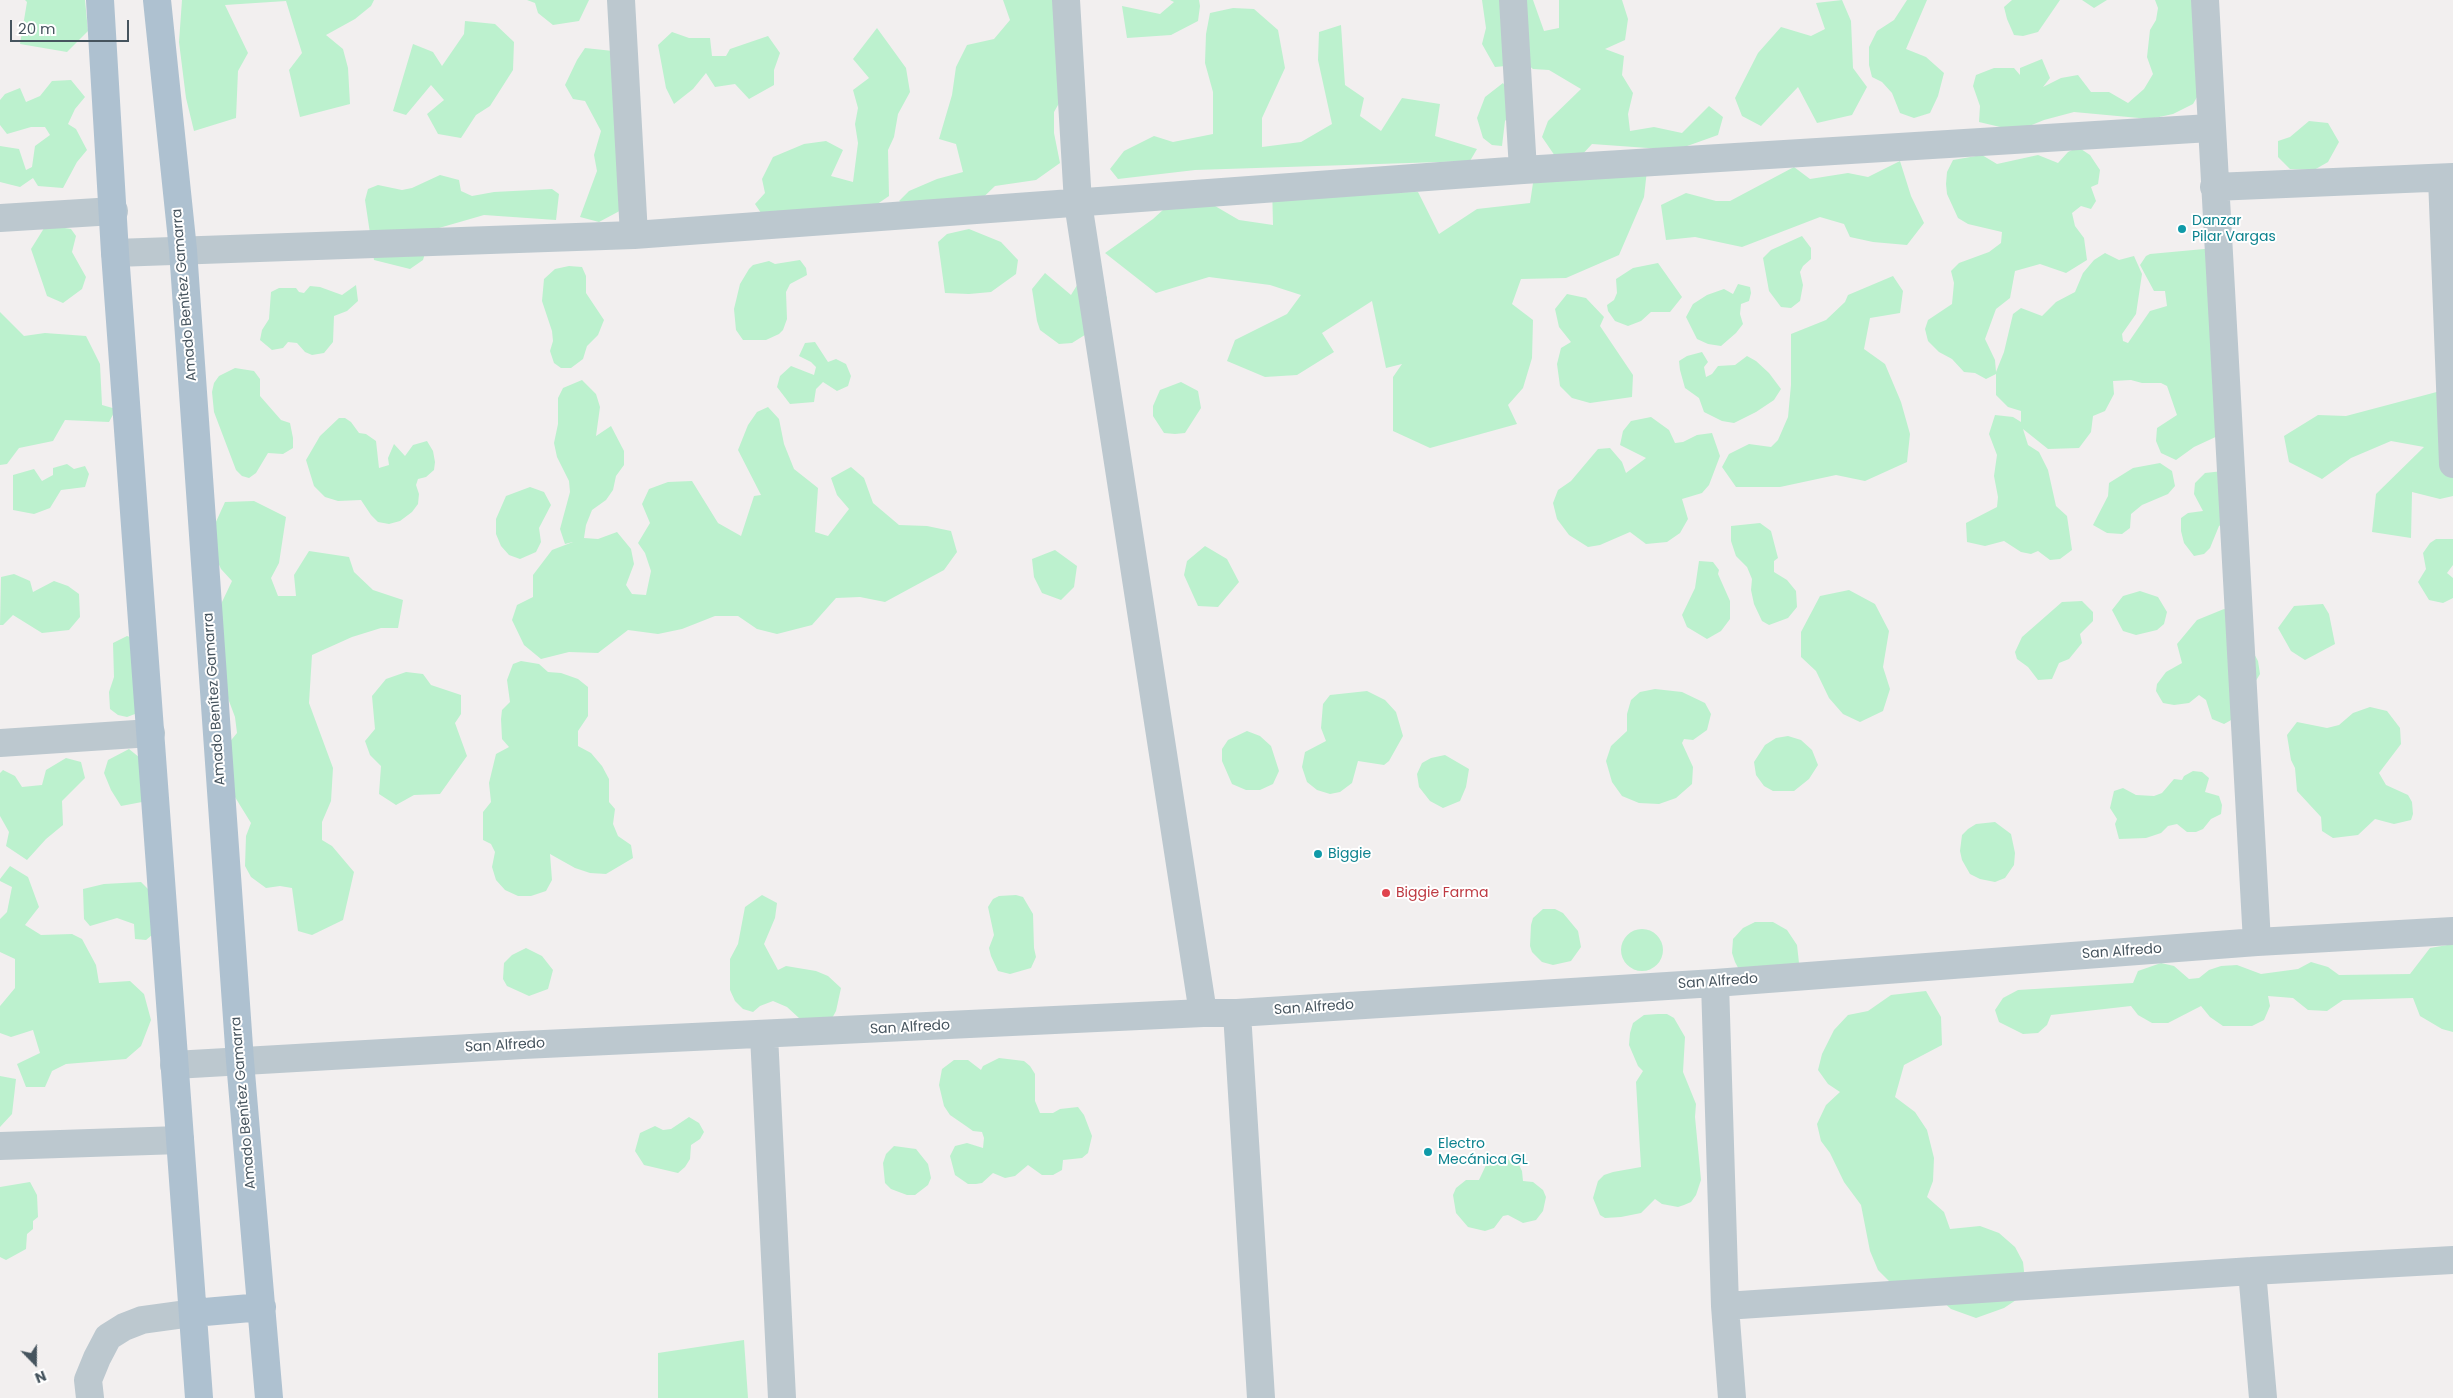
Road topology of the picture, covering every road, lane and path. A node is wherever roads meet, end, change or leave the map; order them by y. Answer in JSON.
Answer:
{"nodes":[{"id":1,"x":100,"y":0,"type":"edge"},
{"id":2,"x":157,"y":0,"type":"edge"},
{"id":3,"x":621,"y":0,"type":"edge"},
{"id":4,"x":1066,"y":0,"type":"edge"},
{"id":5,"x":1513,"y":0,"type":"edge"},
{"id":6,"x":2205,"y":0,"type":"edge"},
{"id":7,"x":2210,"y":128,"type":"junction"},
{"id":8,"x":1523,"y":170,"type":"junction"},
{"id":9,"x":2447,"y":177,"type":"edge"},
{"id":10,"x":2214,"y":187,"type":"junction"},
{"id":11,"x":1078,"y":203,"type":"junction"},
{"id":12,"x":114,"y":211,"type":"junction"},
{"id":13,"x":0,"y":218,"type":"edge"},
{"id":14,"x":634,"y":235,"type":"junction"},
{"id":15,"x":183,"y":250,"type":"junction"},
{"id":16,"x":115,"y":253,"type":"junction"},
{"id":17,"x":2453,"y":464,"type":"edge"},
{"id":18,"x":151,"y":733,"type":"junction"},
{"id":19,"x":0,"y":743,"type":"edge"},
{"id":20,"x":2453,"y":931,"type":"edge"},
{"id":21,"x":2257,"y":942,"type":"junction"},
{"id":22,"x":1715,"y":983,"type":"junction"},
{"id":23,"x":1203,"y":1013,"type":"junction"},
{"id":24,"x":1237,"y":1013,"type":"junction"},
{"id":25,"x":764,"y":1035,"type":"junction"},
{"id":26,"x":240,"y":1061,"type":"junction"},
{"id":27,"x":174,"y":1065,"type":"junction"},
{"id":28,"x":180,"y":1140,"type":"junction"},
{"id":29,"x":0,"y":1146,"type":"edge"},
{"id":30,"x":2453,"y":1260,"type":"edge"},
{"id":31,"x":2252,"y":1271,"type":"junction"},
{"id":32,"x":1726,"y":1306,"type":"junction"},
{"id":33,"x":262,"y":1307,"type":"junction"},
{"id":34,"x":192,"y":1313,"type":"junction"},
{"id":35,"x":90,"y":1398,"type":"edge"},
{"id":36,"x":199,"y":1398,"type":"edge"},
{"id":37,"x":270,"y":1398,"type":"edge"},
{"id":38,"x":782,"y":1398,"type":"edge"},
{"id":39,"x":1260,"y":1398,"type":"edge"},
{"id":40,"x":1732,"y":1398,"type":"edge"},
{"id":41,"x":2263,"y":1398,"type":"edge"}],
"edges":[{"from":1,"to":12,"type":"main road"},
{"from":2,"to":15,"type":"main road","name":"Amado Benítez Gamarra"},
{"from":3,"to":14,"type":"street"},
{"from":4,"to":11,"type":"street"},
{"from":5,"to":8,"type":"street"},
{"from":6,"to":7,"type":"street"},
{"from":7,"to":8,"type":"street"},
{"from":7,"to":10,"type":"street"},
{"from":8,"to":11,"type":"street"},
{"from":9,"to":10,"type":"street"},
{"from":9,"to":17,"type":"street"},
{"from":10,"to":21,"type":"street"},
{"from":11,"to":14,"type":"street"},
{"from":11,"to":23,"type":"street"},
{"from":12,"to":13,"type":"street"},
{"from":12,"to":16,"type":"main road"},
{"from":14,"to":15,"type":"street"},
{"from":15,"to":16,"type":"street"},
{"from":15,"to":26,"type":"main road","name":"Amado Benítez Gamarra"},
{"from":16,"to":18,"type":"main road"},
{"from":18,"to":19,"type":"street"},
{"from":18,"to":27,"type":"main road"},
{"from":20,"to":21,"type":"street","name":"San Alfredo"},
{"from":21,"to":22,"type":"street","name":"San Alfredo"},
{"from":22,"to":24,"type":"street","name":"San Alfredo"},
{"from":22,"to":32,"type":"street"},
{"from":23,"to":24,"type":"street","name":"San Alfredo"},
{"from":23,"to":25,"type":"street","name":"San Alfredo"},
{"from":24,"to":39,"type":"street"},
{"from":25,"to":26,"type":"street","name":"San Alfredo"},
{"from":25,"to":38,"type":"street"},
{"from":26,"to":27,"type":"street","name":"San Alfredo"},
{"from":26,"to":33,"type":"main road","name":"Amado Benítez Gamarra"},
{"from":27,"to":28,"type":"main road"},
{"from":28,"to":29,"type":"street"},
{"from":28,"to":34,"type":"main road"},
{"from":30,"to":31,"type":"street"},
{"from":31,"to":32,"type":"street"},
{"from":31,"to":41,"type":"street"},
{"from":32,"to":40,"type":"street"},
{"from":33,"to":34,"type":"main road"},
{"from":33,"to":37,"type":"main road","name":"Amado Benítez Gamarra"},
{"from":34,"to":35,"type":"street"},
{"from":34,"to":36,"type":"main road"}]}
